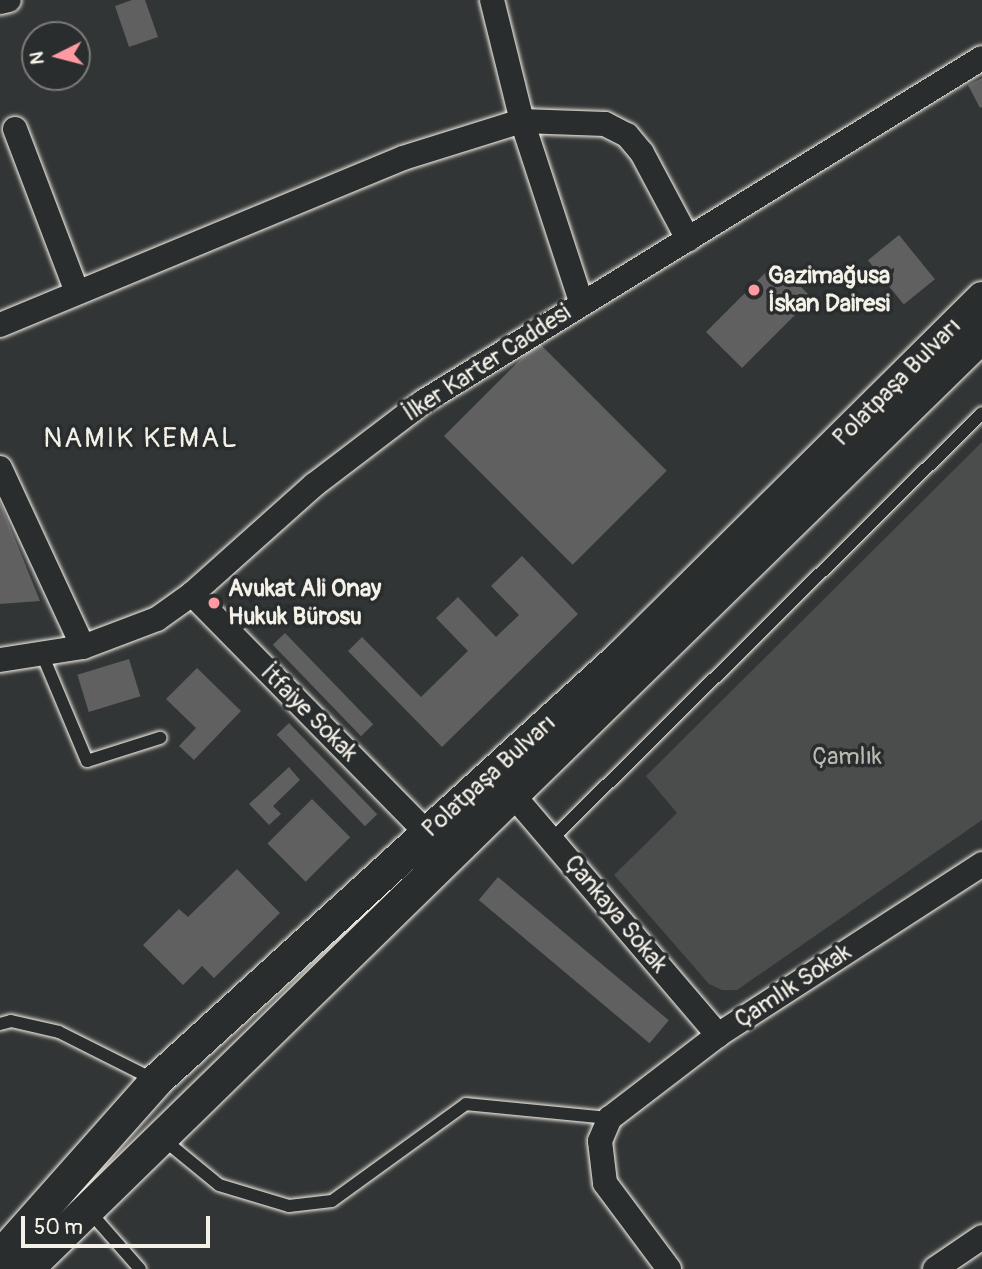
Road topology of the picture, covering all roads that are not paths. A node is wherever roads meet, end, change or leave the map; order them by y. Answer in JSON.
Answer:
{"nodes":[{"id":1,"x":9,"y":0,"type":"edge"},
{"id":2,"x":492,"y":0,"type":"edge"},
{"id":3,"x":0,"y":2,"type":"edge"},
{"id":4,"x":982,"y":58,"type":"edge"},
{"id":5,"x":522,"y":121,"type":"junction"},
{"id":6,"x":15,"y":129,"type":"dead end"},
{"id":7,"x":688,"y":239,"type":"junction"},
{"id":8,"x":76,"y":290,"type":"junction"},
{"id":9,"x":982,"y":298,"type":"edge"},
{"id":10,"x":581,"y":301,"type":"junction"},
{"id":11,"x":0,"y":325,"type":"edge"},
{"id":12,"x":982,"y":335,"type":"edge"},
{"id":13,"x":982,"y":413,"type":"edge"},
{"id":14,"x":0,"y":468,"type":"edge"},
{"id":15,"x":192,"y":594,"type":"junction"},
{"id":16,"x":83,"y":647,"type":"junction"},
{"id":17,"x":42,"y":654,"type":"junction"},
{"id":18,"x":0,"y":660,"type":"edge"},
{"id":19,"x":160,"y":738,"type":"dead end"},
{"id":20,"x":513,"y":795,"type":"junction"},
{"id":21,"x":426,"y":832,"type":"junction"},
{"id":22,"x":552,"y":839,"type":"junction"},
{"id":23,"x":982,"y":864,"type":"edge"},
{"id":24,"x":0,"y":1024,"type":"edge"},
{"id":25,"x":718,"y":1035,"type":"junction"},
{"id":26,"x":156,"y":1080,"type":"junction"},
{"id":27,"x":610,"y":1118,"type":"junction"},
{"id":28,"x":159,"y":1136,"type":"junction"},
{"id":29,"x":87,"y":1209,"type":"junction"},
{"id":30,"x":982,"y":1237,"type":"edge"},
{"id":31,"x":0,"y":1256,"type":"edge"},
{"id":32,"x":26,"y":1269,"type":"edge"},
{"id":33,"x":141,"y":1269,"type":"edge"},
{"id":34,"x":669,"y":1269,"type":"edge"},
{"id":35,"x":935,"y":1269,"type":"edge"}],
"edges":[{"from":1,"to":3,"type":"street"},
{"from":2,"to":5,"type":"street"},
{"from":4,"to":7,"type":"street","name":"İlker Karter Caddesi"},
{"from":5,"to":7,"type":"street"},
{"from":5,"to":8,"type":"street"},
{"from":5,"to":10,"type":"street"},
{"from":6,"to":8,"type":"street"},
{"from":7,"to":10,"type":"street","name":"İlker Karter Caddesi"},
{"from":8,"to":11,"type":"street"},
{"from":9,"to":21,"type":"main road","name":"Polatpaşa Bulvarı"},
{"from":10,"to":15,"type":"street","name":"İlker Karter Caddesi"},
{"from":12,"to":20,"type":"main road","name":"Polatpaşa Bulvarı"},
{"from":13,"to":22,"type":"lane"},
{"from":14,"to":16,"type":"street"},
{"from":15,"to":16,"type":"street","name":"İlker Karter Caddesi"},
{"from":15,"to":21,"type":"street","name":"İtfaiye Sokak"},
{"from":16,"to":17,"type":"street","name":"İlker Karter Caddesi"},
{"from":17,"to":18,"type":"street","name":"İlker Karter Caddesi"},
{"from":17,"to":19,"type":"lane"},
{"from":20,"to":22,"type":"street","name":"Çankaya Sokak"},
{"from":20,"to":28,"type":"main road","name":"Polatpaşa Bulvarı"},
{"from":21,"to":26,"type":"main road","name":"Polatpaşa Bulvarı"},
{"from":22,"to":25,"type":"street","name":"Çankaya Sokak"},
{"from":23,"to":25,"type":"street","name":"Çamlık Sokak"},
{"from":24,"to":26,"type":"lane"},
{"from":25,"to":27,"type":"street","name":"Çamlık Sokak"},
{"from":26,"to":31,"type":"main road","name":"Polatpaşa Bulvarı"},
{"from":27,"to":28,"type":"lane"},
{"from":27,"to":34,"type":"street"},
{"from":28,"to":29,"type":"main road","name":"Polatpaşa Bulvarı"},
{"from":29,"to":32,"type":"main road","name":"Polatpaşa Bulvarı"},
{"from":29,"to":33,"type":"lane"},
{"from":30,"to":35,"type":"street"}]}
